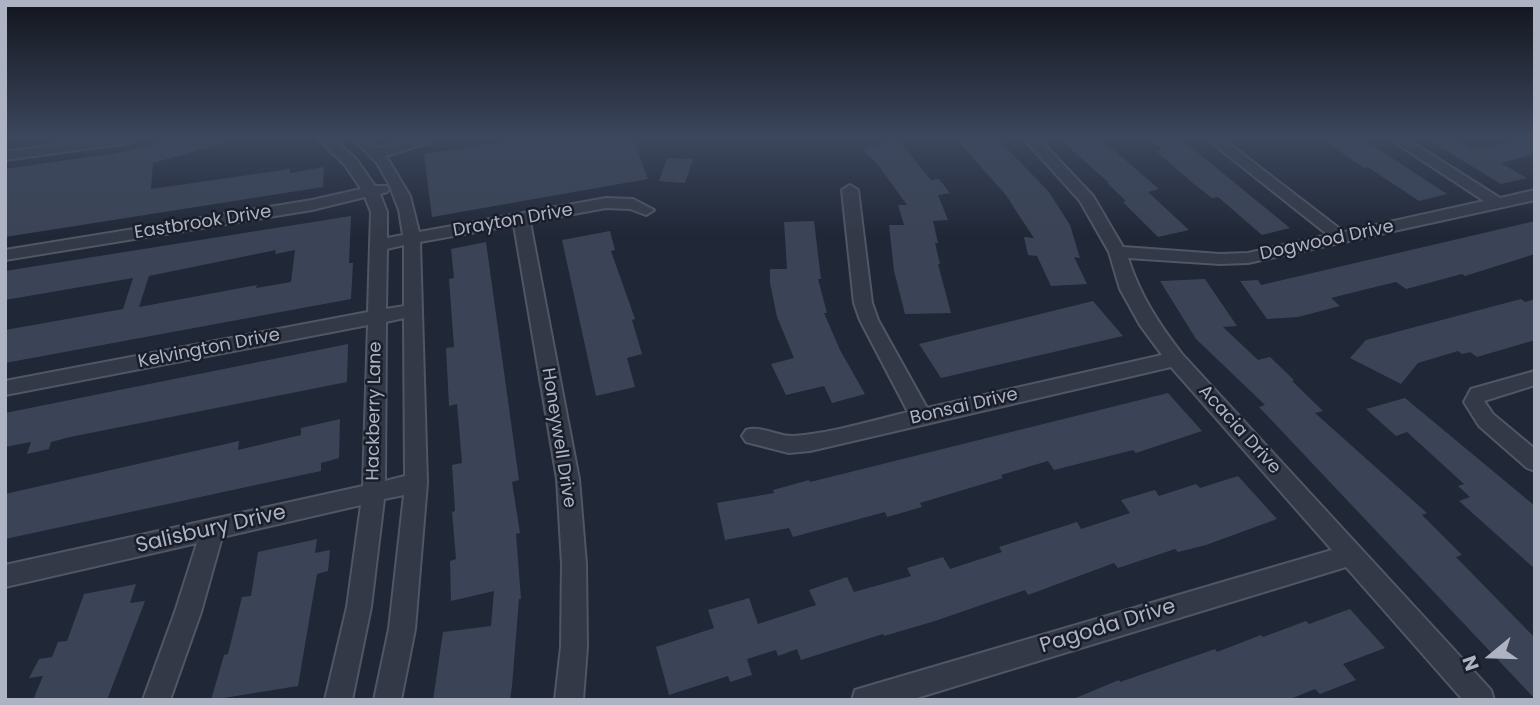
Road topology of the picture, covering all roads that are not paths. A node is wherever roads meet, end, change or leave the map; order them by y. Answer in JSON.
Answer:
{"nodes":[{"id":1,"x":358,"y":172,"type":"edge"},
{"id":2,"x":390,"y":172,"type":"edge"},
{"id":3,"x":1062,"y":172,"type":"edge"},
{"id":4,"x":1257,"y":172,"type":"edge"},
{"id":5,"x":1448,"y":172,"type":"edge"},
{"id":6,"x":399,"y":184,"type":"junction"},
{"id":7,"x":850,"y":190,"type":"dead end"},
{"id":8,"x":372,"y":191,"type":"junction"},
{"id":9,"x":1535,"y":195,"type":"edge"},
{"id":10,"x":1497,"y":203,"type":"junction"},
{"id":11,"x":646,"y":210,"type":"dead end"},
{"id":12,"x":521,"y":219,"type":"junction"},
{"id":13,"x":1342,"y":238,"type":"junction"},
{"id":14,"x":412,"y":239,"type":"junction"},
{"id":15,"x":378,"y":244,"type":"junction"},
{"id":16,"x":1116,"y":252,"type":"junction"},
{"id":17,"x":5,"y":254,"type":"edge"},
{"id":18,"x":414,"y":310,"type":"junction"},
{"id":19,"x":377,"y":317,"type":"junction"},
{"id":20,"x":1175,"y":359,"type":"junction"},
{"id":21,"x":1535,"y":378,"type":"edge"},
{"id":22,"x":5,"y":388,"type":"edge"},
{"id":23,"x":921,"y":417,"type":"junction"},
{"id":24,"x":753,"y":436,"type":"dead end"},
{"id":25,"x":1535,"y":462,"type":"edge"},
{"id":26,"x":416,"y":483,"type":"junction"},
{"id":27,"x":374,"y":493,"type":"junction"},
{"id":28,"x":212,"y":530,"type":"junction"},
{"id":29,"x":1350,"y":555,"type":"junction"},
{"id":30,"x":5,"y":576,"type":"edge"},
{"id":31,"x":156,"y":700,"type":"edge"},
{"id":32,"x":338,"y":700,"type":"edge"},
{"id":33,"x":387,"y":700,"type":"edge"},
{"id":34,"x":569,"y":700,"type":"edge"},
{"id":35,"x":865,"y":700,"type":"edge"},
{"id":36,"x":1480,"y":700,"type":"edge"}],
"edges":[{"from":1,"to":8,"type":"street","name":"Hackberry Lane"},
{"from":2,"to":6,"type":"street"},
{"from":3,"to":16,"type":"street","name":"Acacia Drive"},
{"from":4,"to":13,"type":"street"},
{"from":5,"to":10,"type":"street"},
{"from":6,"to":8,"type":"street","name":"Eastbrook Drive"},
{"from":6,"to":14,"type":"street"},
{"from":7,"to":23,"type":"street"},
{"from":8,"to":15,"type":"street","name":"Hackberry Lane"},
{"from":8,"to":17,"type":"street","name":"Eastbrook Drive"},
{"from":9,"to":10,"type":"street","name":"Dogwood Drive"},
{"from":10,"to":13,"type":"street","name":"Dogwood Drive"},
{"from":11,"to":12,"type":"street","name":"Drayton Drive"},
{"from":12,"to":14,"type":"street","name":"Drayton Drive"},
{"from":12,"to":34,"type":"street","name":"Honeywell Drive"},
{"from":13,"to":16,"type":"street","name":"Dogwood Drive"},
{"from":14,"to":15,"type":"street","name":"Drayton Drive"},
{"from":14,"to":18,"type":"street"},
{"from":15,"to":19,"type":"street","name":"Hackberry Lane"},
{"from":16,"to":20,"type":"street","name":"Acacia Drive"},
{"from":18,"to":19,"type":"street","name":"Kelvington Drive"},
{"from":18,"to":26,"type":"street"},
{"from":19,"to":22,"type":"street","name":"Kelvington Drive"},
{"from":19,"to":27,"type":"street","name":"Hackberry Lane"},
{"from":20,"to":23,"type":"street","name":"Bonsai Drive"},
{"from":20,"to":29,"type":"street","name":"Acacia Drive"},
{"from":21,"to":25,"type":"street"},
{"from":23,"to":24,"type":"street","name":"Bonsai Drive"},
{"from":26,"to":27,"type":"street","name":"Salisbury Drive"},
{"from":26,"to":33,"type":"street"},
{"from":27,"to":28,"type":"street","name":"Salisbury Drive"},
{"from":27,"to":32,"type":"street","name":"Hackberry Lane"},
{"from":28,"to":30,"type":"street","name":"Salisbury Drive"},
{"from":28,"to":31,"type":"street"},
{"from":29,"to":35,"type":"street","name":"Pagoda Drive"},
{"from":29,"to":36,"type":"street","name":"Acacia Drive"}]}
